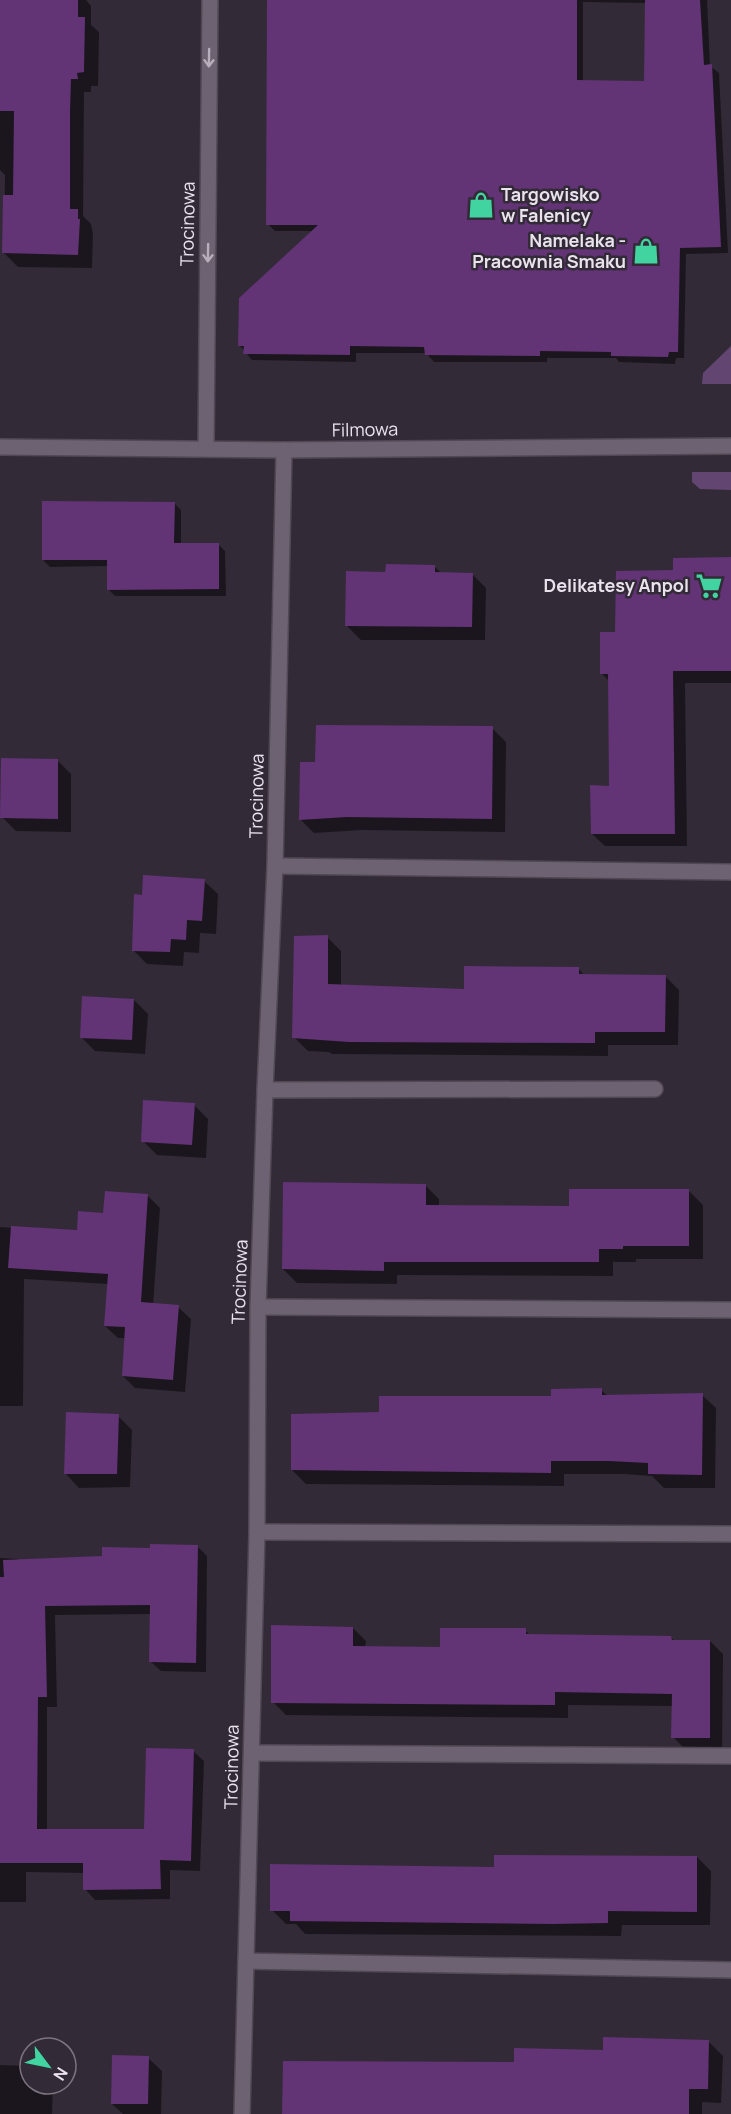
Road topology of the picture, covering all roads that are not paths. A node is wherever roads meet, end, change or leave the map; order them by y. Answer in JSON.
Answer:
{"nodes":[{"id":1,"x":210,"y":0,"type":"edge"},
{"id":2,"x":731,"y":446,"type":"edge"},
{"id":3,"x":0,"y":447,"type":"edge"},
{"id":4,"x":206,"y":449,"type":"junction"},
{"id":5,"x":284,"y":450,"type":"junction"},
{"id":6,"x":275,"y":866,"type":"junction"},
{"id":7,"x":731,"y":872,"type":"edge"},
{"id":8,"x":655,"y":1089,"type":"dead end"},
{"id":9,"x":265,"y":1090,"type":"junction"},
{"id":10,"x":258,"y":1307,"type":"junction"},
{"id":11,"x":731,"y":1310,"type":"edge"},
{"id":12,"x":257,"y":1532,"type":"junction"},
{"id":13,"x":731,"y":1534,"type":"edge"},
{"id":14,"x":252,"y":1753,"type":"junction"},
{"id":15,"x":731,"y":1756,"type":"edge"},
{"id":16,"x":246,"y":1961,"type":"junction"},
{"id":17,"x":731,"y":1970,"type":"edge"},
{"id":18,"x":242,"y":2114,"type":"edge"}],
"edges":[{"from":1,"to":4,"type":"street","name":"Trocinowa","one_way":true},
{"from":2,"to":5,"type":"street","name":"Filmowa"},
{"from":3,"to":4,"type":"street","name":"Filmowa"},
{"from":4,"to":5,"type":"street","name":"Filmowa"},
{"from":5,"to":6,"type":"street","name":"Trocinowa"},
{"from":6,"to":7,"type":"street"},
{"from":6,"to":9,"type":"street","name":"Trocinowa"},
{"from":8,"to":9,"type":"street"},
{"from":9,"to":10,"type":"street","name":"Trocinowa"},
{"from":10,"to":11,"type":"street"},
{"from":10,"to":12,"type":"street","name":"Trocinowa"},
{"from":12,"to":13,"type":"street"},
{"from":12,"to":14,"type":"street","name":"Trocinowa"},
{"from":14,"to":15,"type":"street"},
{"from":14,"to":16,"type":"street","name":"Trocinowa"},
{"from":16,"to":17,"type":"street"},
{"from":16,"to":18,"type":"street","name":"Trocinowa"}]}
